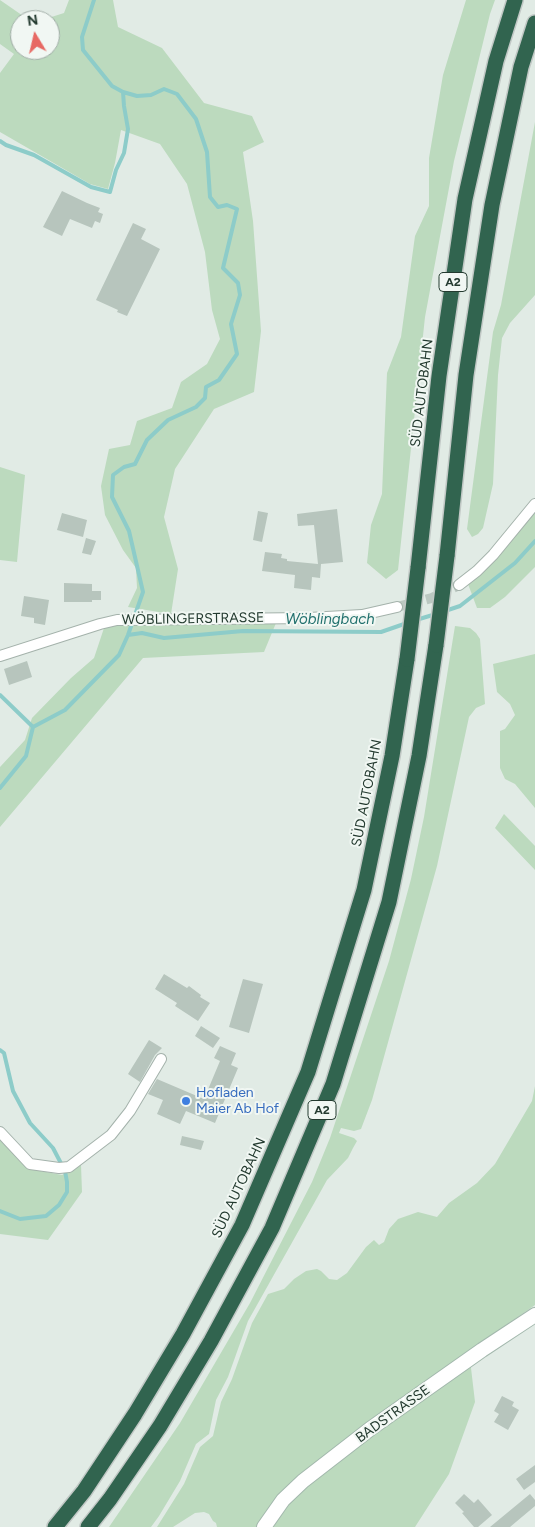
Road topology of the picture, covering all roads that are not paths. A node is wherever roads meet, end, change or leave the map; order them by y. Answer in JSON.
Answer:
{"nodes":[{"id":1,"x":515,"y":0,"type":"edge"},
{"id":2,"x":535,"y":22,"type":"edge"},
{"id":3,"x":535,"y":504,"type":"edge"},
{"id":4,"x":459,"y":585,"type":"tunnel mouth"},
{"id":5,"x":397,"y":607,"type":"tunnel mouth"},
{"id":6,"x":0,"y":656,"type":"edge"},
{"id":7,"x":161,"y":1059,"type":"dead end"},
{"id":8,"x":0,"y":1132,"type":"edge"},
{"id":9,"x":535,"y":1315,"type":"edge"},
{"id":10,"x":55,"y":1527,"type":"edge"},
{"id":11,"x":88,"y":1527,"type":"edge"},
{"id":12,"x":264,"y":1527,"type":"edge"}],
"edges":[{"from":1,"to":10,"type":"highway","name":"SÜD AUTOBAHN","number":"A2","bridge":true},
{"from":2,"to":11,"type":"highway","number":"A2","bridge":true},
{"from":3,"to":4,"type":"street"},
{"from":5,"to":6,"type":"street","name":"WÖBLINGERSTRASSE"},
{"from":7,"to":8,"type":"street"},
{"from":9,"to":12,"type":"street","name":"BADSTRASSE"}]}
